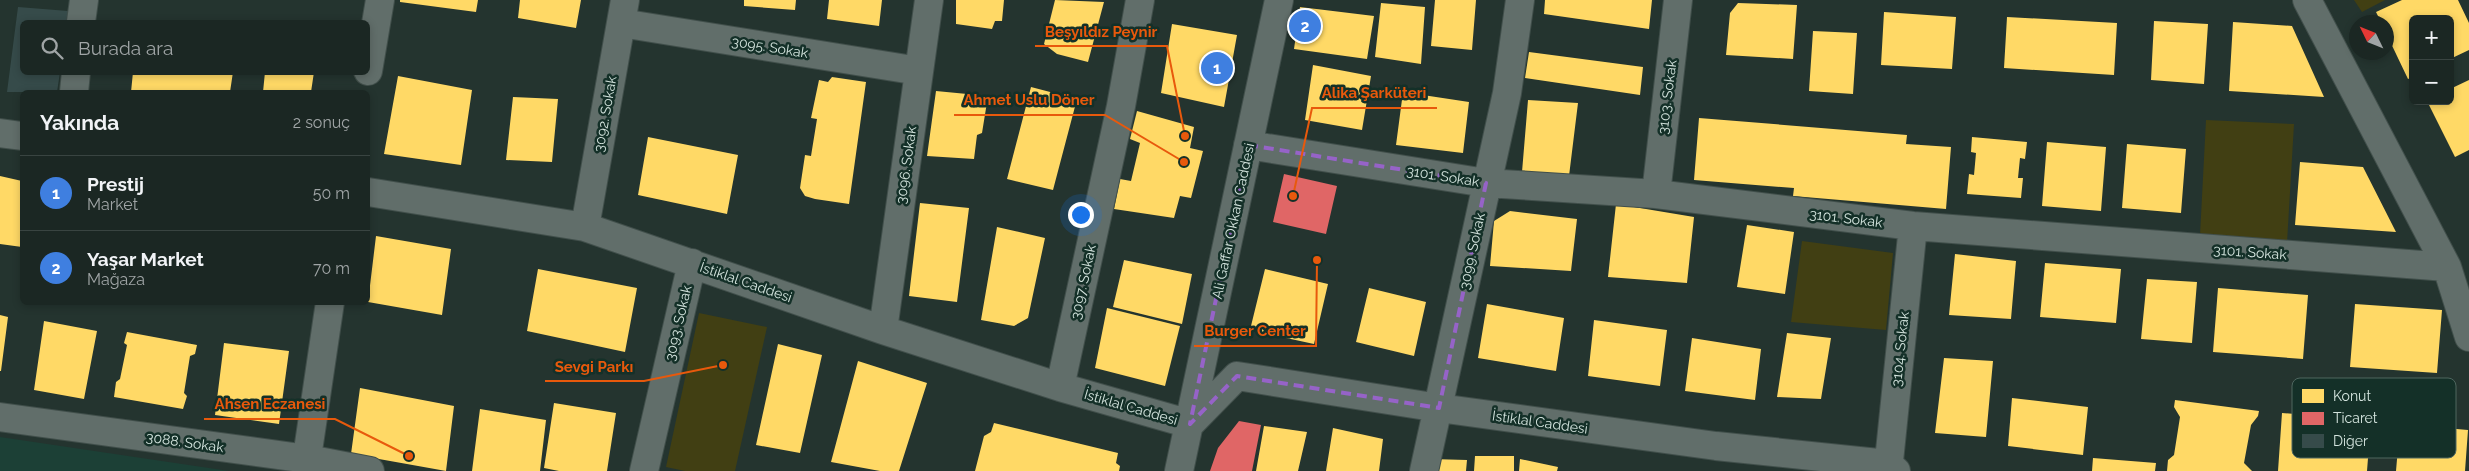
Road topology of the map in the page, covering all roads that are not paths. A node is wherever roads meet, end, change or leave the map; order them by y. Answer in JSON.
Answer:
{"nodes":[{"id":1,"x":84,"y":0,"type":"edge"},
{"id":2,"x":380,"y":0,"type":"edge"},
{"id":3,"x":929,"y":0,"type":"edge"},
{"id":4,"x":1140,"y":0,"type":"edge"},
{"id":5,"x":1279,"y":0,"type":"edge"},
{"id":6,"x":1520,"y":0,"type":"edge"},
{"id":7,"x":1678,"y":0,"type":"edge"},
{"id":8,"x":2307,"y":0,"type":"edge"},
{"id":9,"x":623,"y":11,"type":"edge"},
{"id":10,"x":81,"y":20,"type":"edge"},
{"id":11,"x":370,"y":55,"type":"edge"},
{"id":12,"x":919,"y":71,"type":"junction"},
{"id":13,"x":76,"y":75,"type":"edge"},
{"id":14,"x":367,"y":75,"type":"edge"},
{"id":15,"x":74,"y":90,"type":"edge"},
{"id":16,"x":364,"y":90,"type":"edge"},
{"id":17,"x":0,"y":133,"type":"edge"},
{"id":18,"x":20,"y":136,"type":"edge"},
{"id":19,"x":1248,"y":145,"type":"junction"},
{"id":20,"x":1486,"y":183,"type":"junction"},
{"id":21,"x":370,"y":192,"type":"edge"},
{"id":22,"x":1656,"y":194,"type":"junction"},
{"id":23,"x":1913,"y":226,"type":"junction"},
{"id":24,"x":586,"y":228,"type":"junction"},
{"id":25,"x":692,"y":263,"type":"junction"},
{"id":26,"x":2446,"y":268,"type":"junction"},
{"id":27,"x":330,"y":305,"type":"edge"},
{"id":28,"x":883,"y":330,"type":"junction"},
{"id":29,"x":2469,"y":337,"type":"edge"},
{"id":30,"x":1060,"y":387,"type":"junction"},
{"id":31,"x":1439,"y":408,"type":"junction"},
{"id":32,"x":0,"y":417,"type":"edge"},
{"id":33,"x":1190,"y":424,"type":"junction"},
{"id":34,"x":307,"y":465,"type":"edge"},
{"id":35,"x":1891,"y":469,"type":"edge"},
{"id":36,"x":370,"y":471,"type":"edge"},
{"id":37,"x":644,"y":471,"type":"edge"},
{"id":38,"x":1179,"y":471,"type":"edge"},
{"id":39,"x":1424,"y":471,"type":"edge"}],
"edges":[{"from":1,"to":10,"type":"street"},
{"from":2,"to":11,"type":"street"},
{"from":3,"to":12,"type":"street","name":"3096. Sokak"},
{"from":4,"to":30,"type":"street","name":"3097. Sokak"},
{"from":5,"to":19,"type":"street","name":"Ali Gaffar Okkan Caddesi"},
{"from":6,"to":20,"type":"street","name":"3099. Sokak"},
{"from":7,"to":22,"type":"street","name":"3103. Sokak"},
{"from":8,"to":26,"type":"street"},
{"from":9,"to":12,"type":"street","name":"3095. Sokak"},
{"from":9,"to":24,"type":"street","name":"3092. Sokak"},
{"from":12,"to":28,"type":"street","name":"3096. Sokak"},
{"from":13,"to":15,"type":"street"},
{"from":14,"to":16,"type":"street"},
{"from":17,"to":18,"type":"street"},
{"from":19,"to":20,"type":"street","name":"3101. Sokak"},
{"from":19,"to":33,"type":"street","name":"Ali Gaffar Okkan Caddesi"},
{"from":20,"to":22,"type":"street","name":"3101. Sokak"},
{"from":20,"to":31,"type":"street","name":"3099. Sokak"},
{"from":21,"to":24,"type":"street","name":"İstiklal Caddesi"},
{"from":22,"to":23,"type":"street","name":"3101. Sokak"},
{"from":23,"to":26,"type":"street","name":"3101. Sokak"},
{"from":23,"to":35,"type":"street","name":"3104. Sokak"},
{"from":24,"to":25,"type":"street","name":"İstiklal Caddesi"},
{"from":25,"to":28,"type":"street","name":"İstiklal Caddesi"},
{"from":25,"to":37,"type":"street","name":"3093. Sokak"},
{"from":26,"to":29,"type":"street"},
{"from":27,"to":34,"type":"street"},
{"from":28,"to":30,"type":"street","name":"İstiklal Caddesi"},
{"from":30,"to":33,"type":"street","name":"İstiklal Caddesi"},
{"from":31,"to":33,"type":"street","name":"İstiklal Caddesi"},
{"from":31,"to":35,"type":"street","name":"İstiklal Caddesi"},
{"from":31,"to":39,"type":"street","name":"3099. Sokak"},
{"from":32,"to":34,"type":"street","name":"3088. Sokak"},
{"from":33,"to":38,"type":"street","name":"Ali Gaffar Okkan Caddesi"},
{"from":34,"to":36,"type":"street","name":"3088. Sokak"}]}
